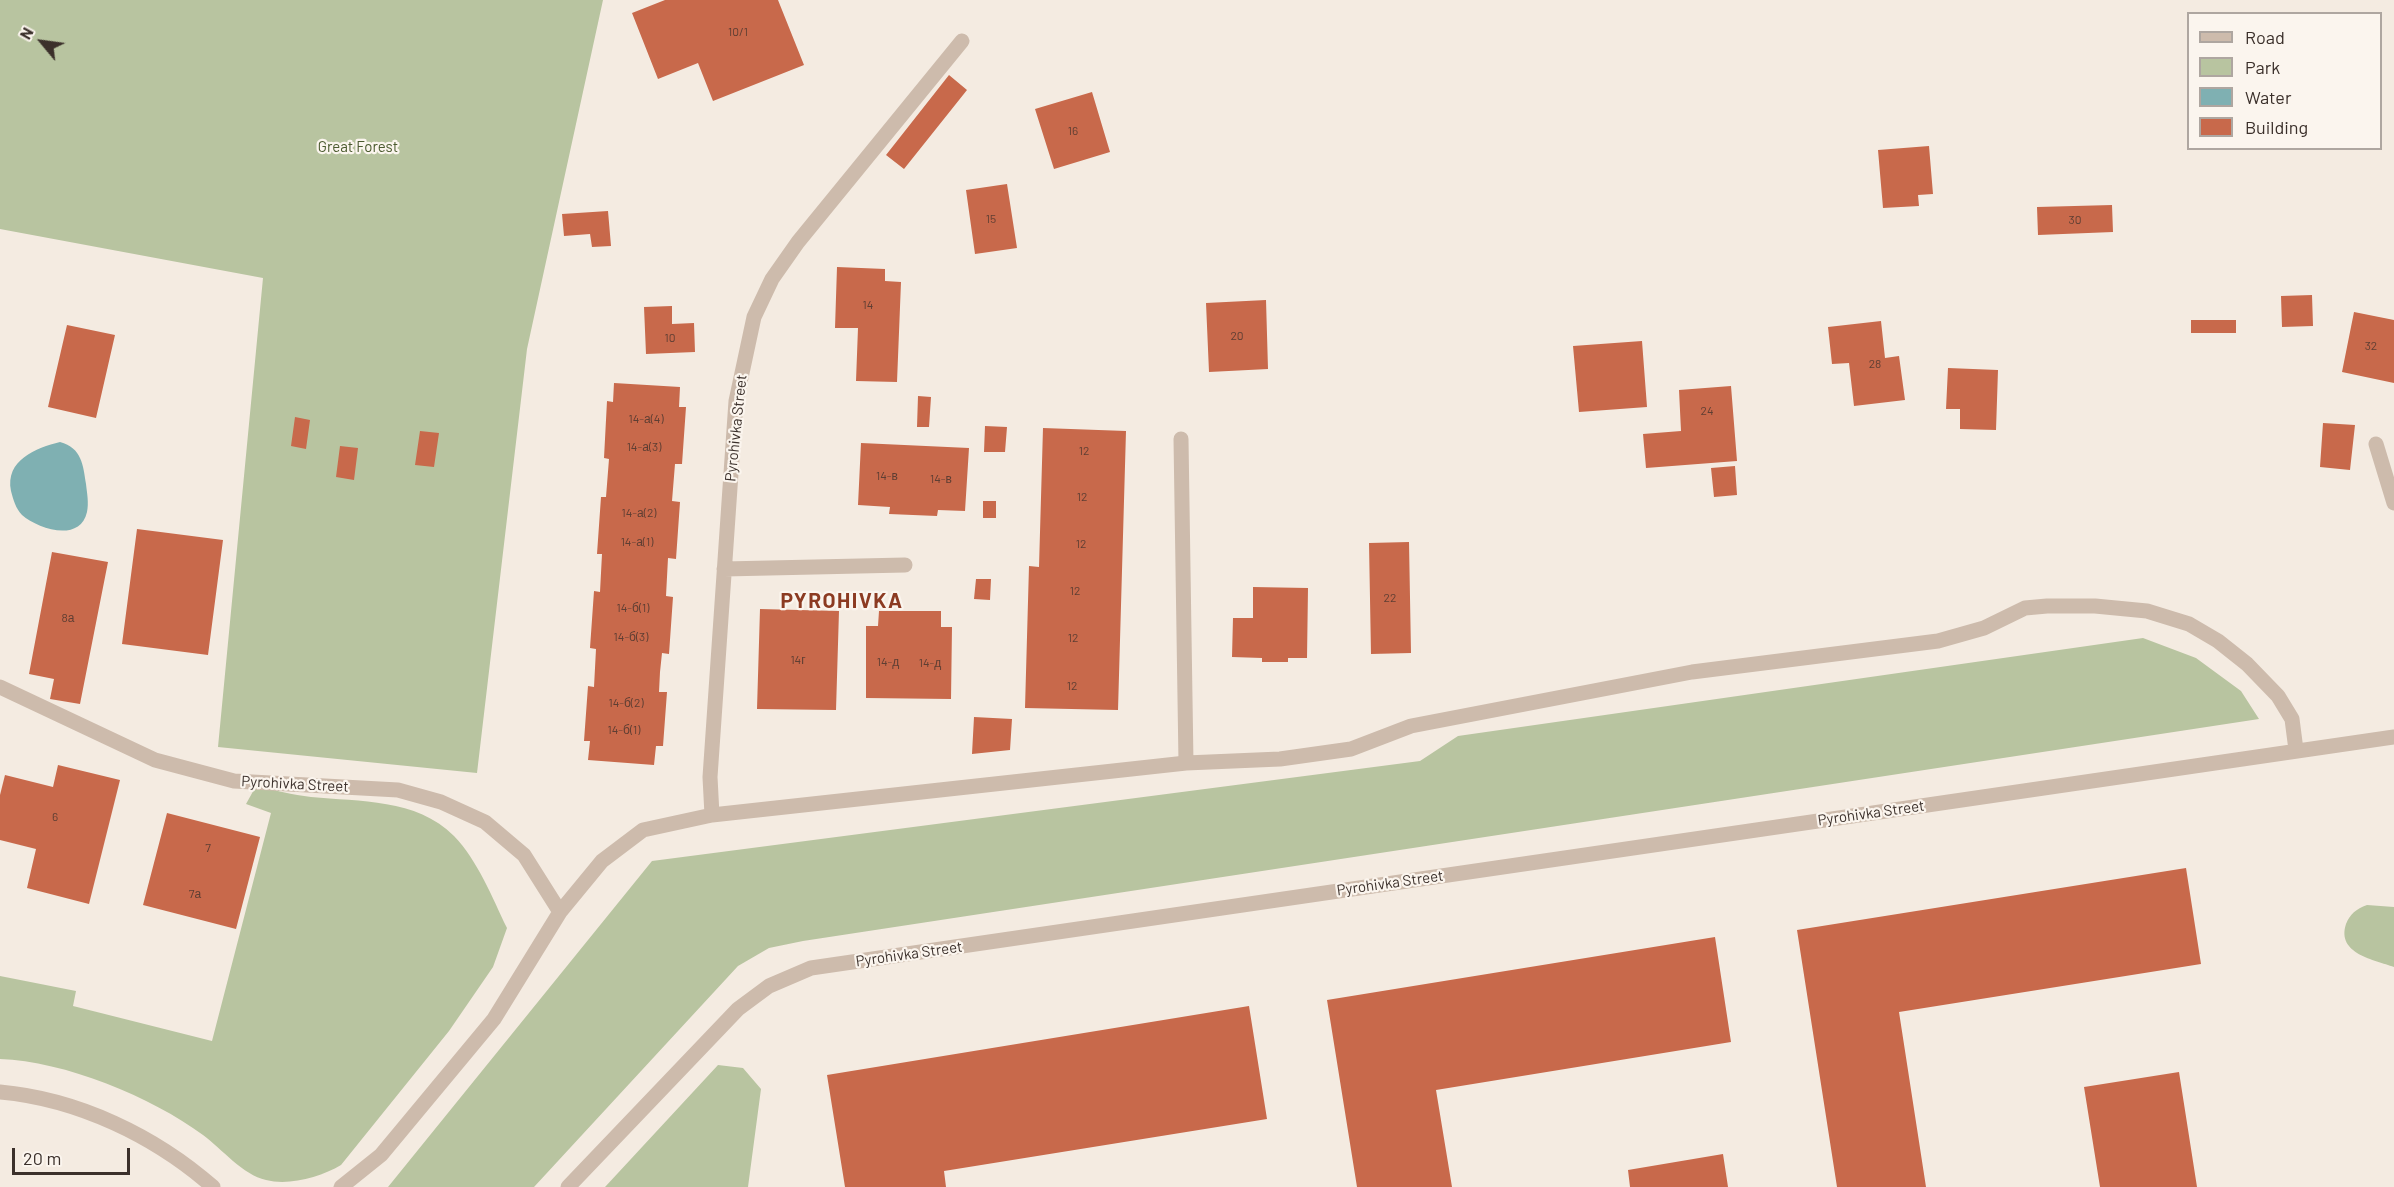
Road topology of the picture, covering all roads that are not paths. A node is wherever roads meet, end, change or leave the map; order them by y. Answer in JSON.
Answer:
{"nodes":[{"id":1,"x":962,"y":40,"type":"dead end"},
{"id":2,"x":1181,"y":439,"type":"dead end"},
{"id":3,"x":2376,"y":444,"type":"dead end"},
{"id":4,"x":2394,"y":503,"type":"edge"},
{"id":5,"x":905,"y":565,"type":"dead end"},
{"id":6,"x":724,"y":569,"type":"junction"},
{"id":7,"x":0,"y":687,"type":"edge"},
{"id":8,"x":2394,"y":737,"type":"edge"},
{"id":9,"x":2296,"y":750,"type":"junction"},
{"id":10,"x":1186,"y":762,"type":"junction"},
{"id":11,"x":712,"y":815,"type":"junction"},
{"id":12,"x":560,"y":912,"type":"junction"},
{"id":13,"x":0,"y":1092,"type":"edge"},
{"id":14,"x":213,"y":1187,"type":"edge"},
{"id":15,"x":341,"y":1187,"type":"edge"},
{"id":16,"x":568,"y":1187,"type":"edge"}],
"edges":[{"from":1,"to":6,"type":"street","name":"Pyrohivka Street"},
{"from":2,"to":10,"type":"street"},
{"from":3,"to":4,"type":"street"},
{"from":5,"to":6,"type":"street"},
{"from":6,"to":11,"type":"street","name":"Pyrohivka Street"},
{"from":7,"to":12,"type":"street","name":"Pyrohivka Street"},
{"from":8,"to":9,"type":"street","name":"Pyrohivka Street"},
{"from":9,"to":10,"type":"street"},
{"from":9,"to":16,"type":"street","name":"Pyrohivka Street"},
{"from":10,"to":11,"type":"street"},
{"from":11,"to":12,"type":"street"},
{"from":12,"to":15,"type":"street"},
{"from":13,"to":14,"type":"street"}]}
